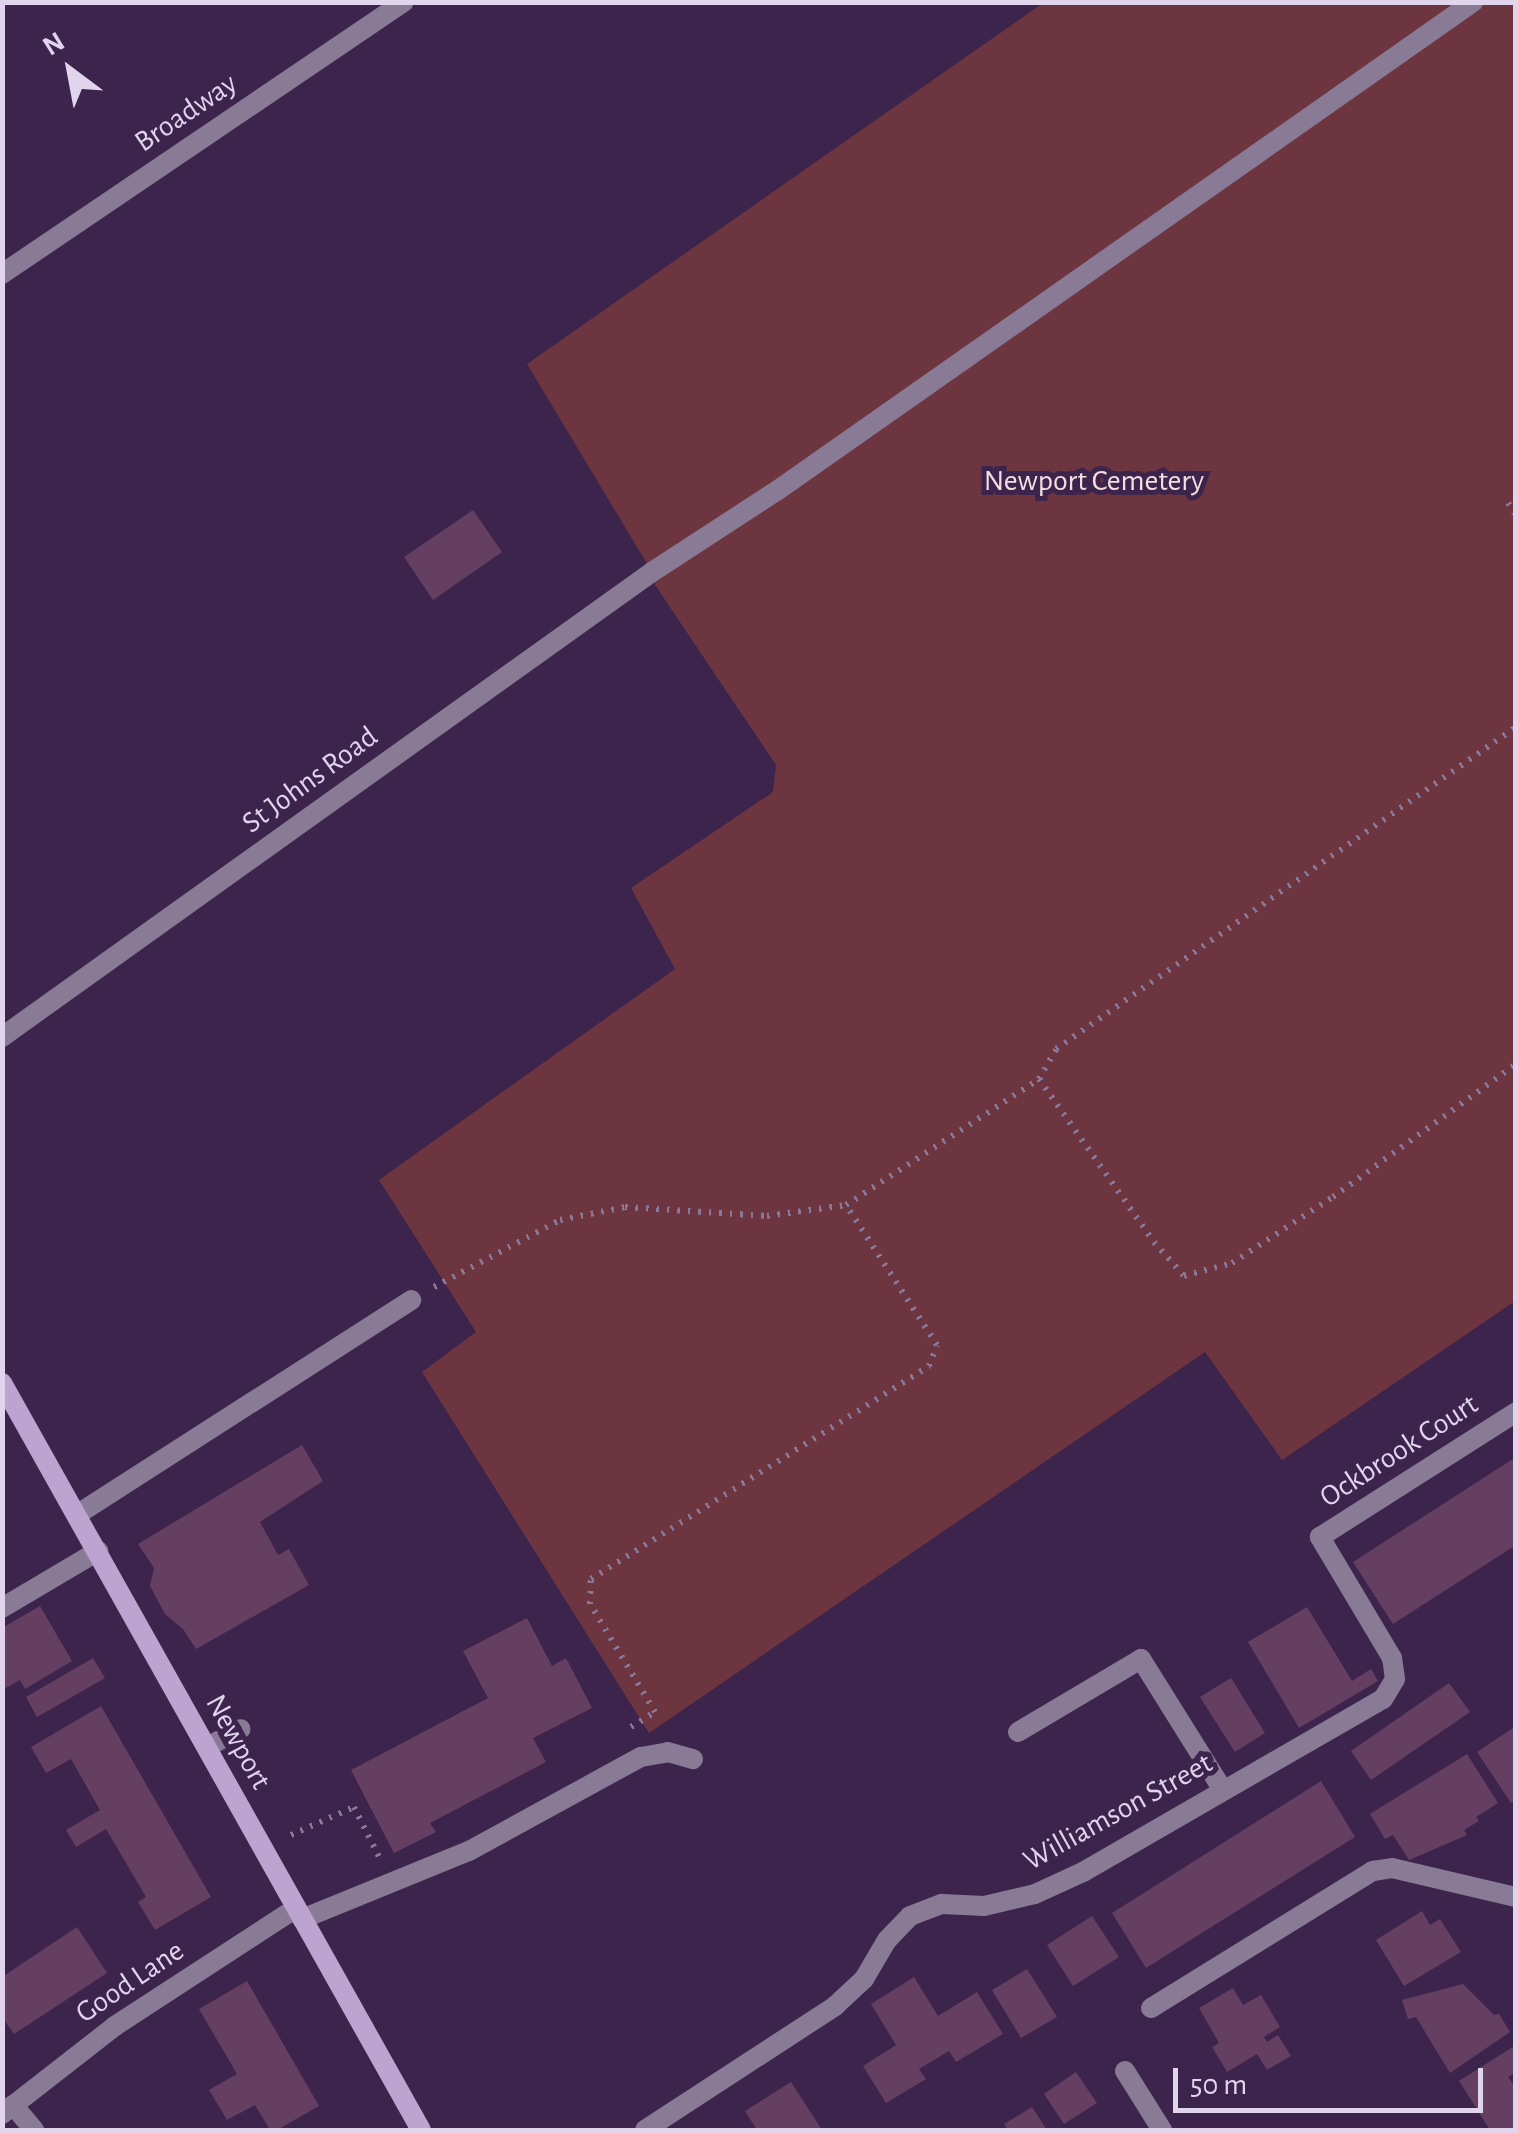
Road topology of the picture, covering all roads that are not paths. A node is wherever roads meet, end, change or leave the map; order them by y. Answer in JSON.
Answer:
{"nodes":[{"id":1,"x":403,"y":2,"type":"edge"},
{"id":2,"x":1473,"y":2,"type":"edge"},
{"id":3,"x":2,"y":274,"type":"edge"},
{"id":4,"x":2,"y":1036,"type":"edge"},
{"id":5,"x":411,"y":1300,"type":"road end"},
{"id":6,"x":2,"y":1382,"type":"edge"},
{"id":7,"x":1516,"y":1412,"type":"edge"},
{"id":8,"x":78,"y":1514,"type":"junction"},
{"id":9,"x":98,"y":1552,"type":"junction"},
{"id":10,"x":2,"y":1608,"type":"edge"},
{"id":11,"x":1382,"y":1699,"type":"joint"},
{"id":12,"x":241,"y":1729,"type":"dead end"},
{"id":13,"x":1018,"y":1732,"type":"dead end"},
{"id":14,"x":207,"y":1747,"type":"junction"},
{"id":15,"x":693,"y":1758,"type":"dead end"},
{"id":16,"x":1223,"y":1790,"type":"junction"},
{"id":17,"x":1516,"y":1897,"type":"edge"},
{"id":18,"x":299,"y":1914,"type":"junction"},
{"id":19,"x":1151,"y":2008,"type":"dead end"},
{"id":20,"x":1125,"y":2071,"type":"dead end"},
{"id":21,"x":8,"y":2109,"type":"edge"},
{"id":22,"x":34,"y":2130,"type":"edge"},
{"id":23,"x":421,"y":2130,"type":"edge"},
{"id":24,"x":645,"y":2130,"type":"edge"},
{"id":25,"x":1162,"y":2130,"type":"edge"}],
"edges":[{"from":1,"to":3,"type":"street","name":"Broadway"},
{"from":2,"to":4,"type":"street","name":"St Johns Road"},
{"from":5,"to":8,"type":"street"},
{"from":6,"to":8,"type":"street","name":"Newport"},
{"from":7,"to":11,"type":"street","name":"Ockbrook Court"},
{"from":8,"to":9,"type":"street","name":"Newport"},
{"from":9,"to":10,"type":"street"},
{"from":9,"to":14,"type":"street","name":"Newport"},
{"from":11,"to":16,"type":"street","name":"Williamson Street"},
{"from":12,"to":14,"type":"street"},
{"from":13,"to":16,"type":"street"},
{"from":14,"to":18,"type":"street","name":"Newport"},
{"from":15,"to":18,"type":"street","name":"Good Lane"},
{"from":16,"to":24,"type":"street","name":"Williamson Street"},
{"from":17,"to":19,"type":"street"},
{"from":18,"to":21,"type":"street","name":"Good Lane"},
{"from":18,"to":23,"type":"street","name":"Newport"},
{"from":20,"to":25,"type":"street"},
{"from":21,"to":22,"type":"street"}]}
